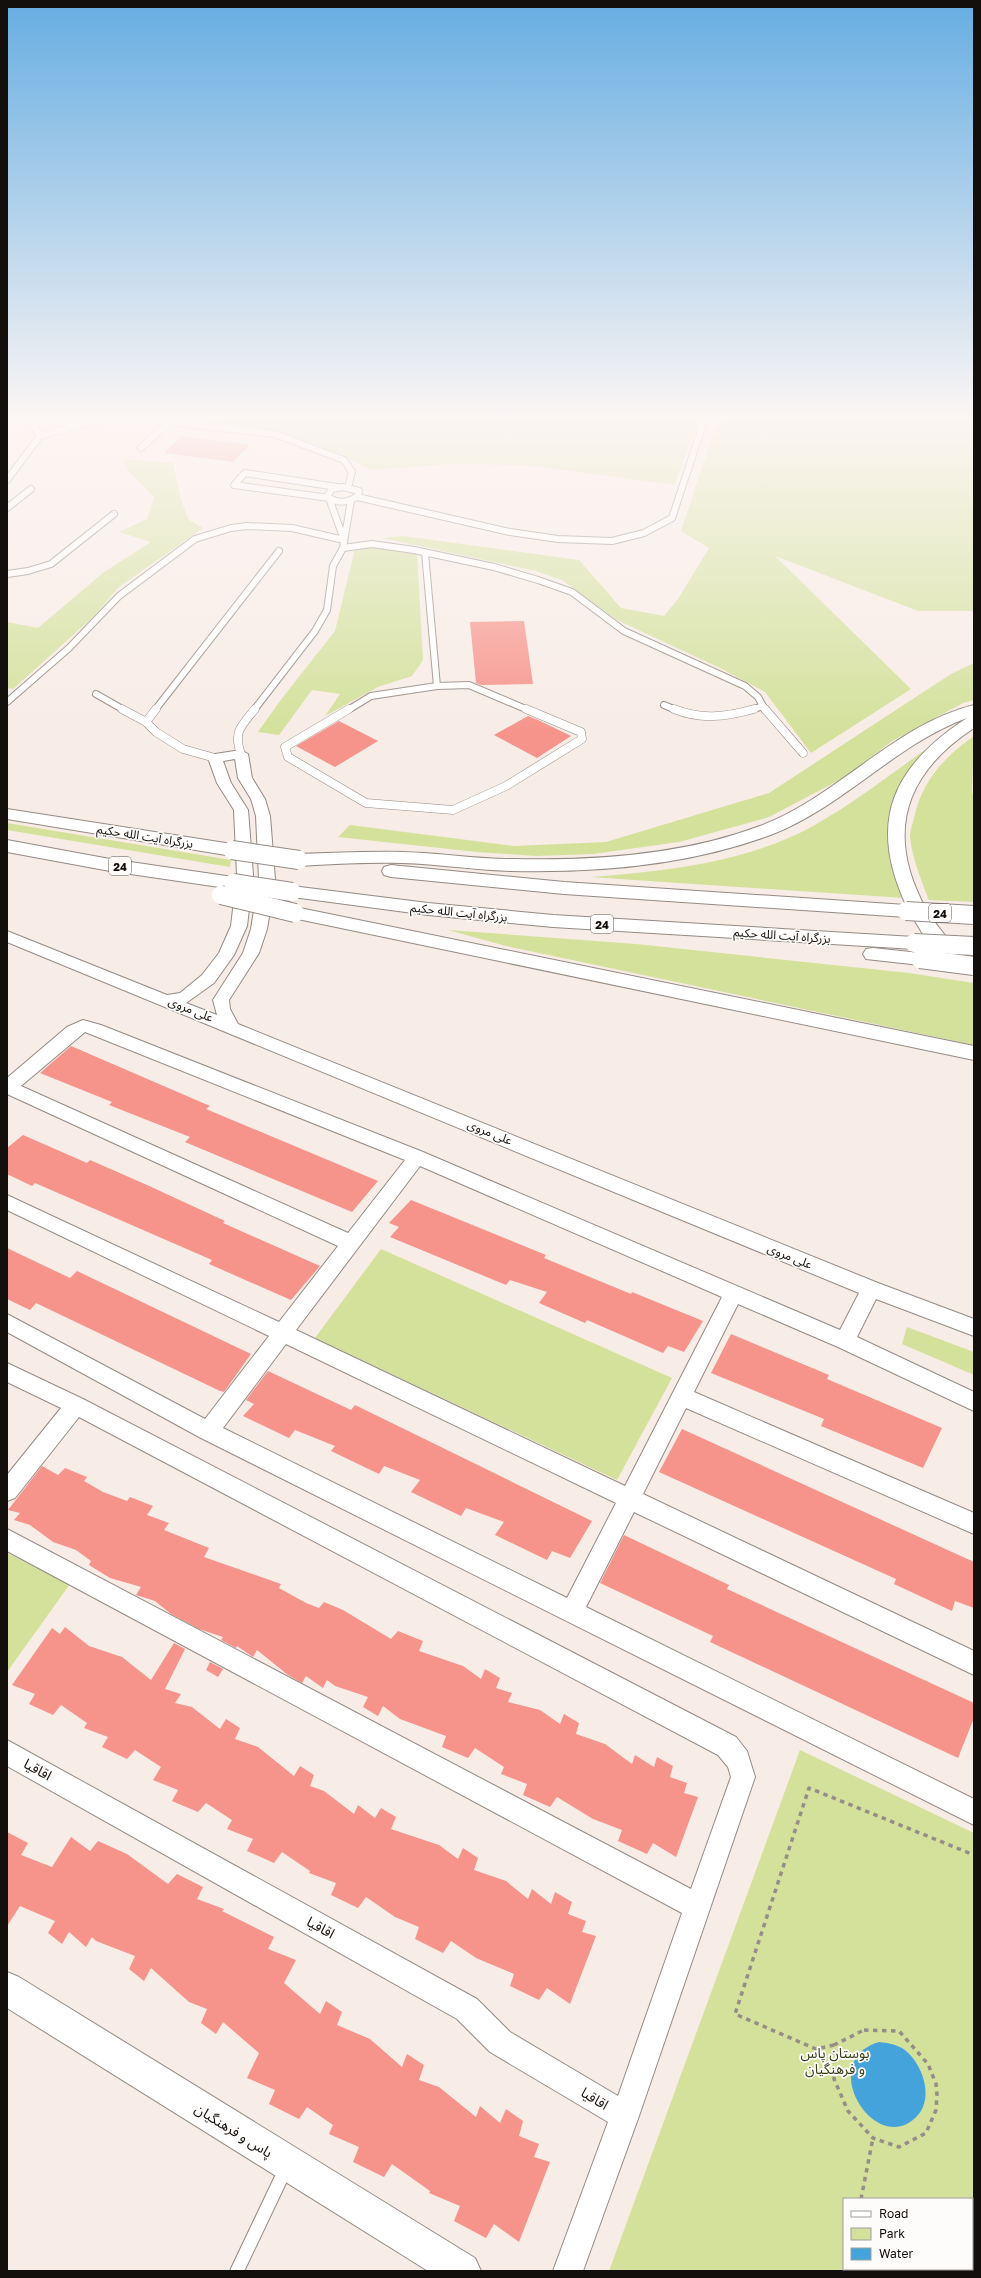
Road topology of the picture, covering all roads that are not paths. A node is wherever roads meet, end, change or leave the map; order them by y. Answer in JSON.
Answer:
{"nodes":[{"id":1,"x":105,"y":521,"type":"edge"},
{"id":2,"x":337,"y":521,"type":"edge"},
{"id":3,"x":348,"y":521,"type":"edge"},
{"id":4,"x":462,"y":521,"type":"edge"},
{"id":5,"x":666,"y":521,"type":"edge"},
{"id":6,"x":344,"y":540,"type":"junction"},
{"id":7,"x":342,"y":548,"type":"junction"},
{"id":8,"x":279,"y":551,"type":"dead end"},
{"id":9,"x":425,"y":553,"type":"junction"},
{"id":10,"x":7,"y":574,"type":"edge"},
{"id":11,"x":437,"y":686,"type":"junction"},
{"id":12,"x":96,"y":694,"type":"dead end"},
{"id":13,"x":7,"y":702,"type":"edge"},
{"id":14,"x":664,"y":705,"type":"dead end"},
{"id":15,"x":763,"y":706,"type":"junction"},
{"id":16,"x":974,"y":710,"type":"edge"},
{"id":17,"x":974,"y":721,"type":"edge"},
{"id":18,"x":146,"y":722,"type":"junction"},
{"id":19,"x":803,"y":753,"type":"dead end"},
{"id":20,"x":241,"y":754,"type":"junction"},
{"id":21,"x":215,"y":758,"type":"junction"},
{"id":22,"x":245,"y":778,"type":"junction"},
{"id":23,"x":224,"y":783,"type":"junction"},
{"id":24,"x":7,"y":814,"type":"edge"},
{"id":25,"x":7,"y":846,"type":"edge"},
{"id":26,"x":299,"y":860,"type":"junction"},
{"id":27,"x":227,"y":889,"type":"junction"},
{"id":28,"x":974,"y":915,"type":"edge"},
{"id":29,"x":7,"y":936,"type":"edge"},
{"id":30,"x":974,"y":946,"type":"edge"},
{"id":31,"x":917,"y":951,"type":"junction"},
{"id":32,"x":974,"y":966,"type":"edge"},
{"id":33,"x":974,"y":969,"type":"edge"},
{"id":34,"x":168,"y":1000,"type":"junction"},
{"id":35,"x":230,"y":1025,"type":"junction"},
{"id":36,"x":974,"y":1053,"type":"edge"},
{"id":37,"x":7,"y":1087,"type":"edge"},
{"id":38,"x":416,"y":1157,"type":"junction"},
{"id":39,"x":7,"y":1202,"type":"edge"},
{"id":40,"x":351,"y":1243,"type":"junction"},
{"id":41,"x":872,"y":1289,"type":"junction"},
{"id":42,"x":734,"y":1293,"type":"junction"},
{"id":43,"x":7,"y":1322,"type":"edge"},
{"id":44,"x":974,"y":1328,"type":"edge"},
{"id":45,"x":283,"y":1333,"type":"junction"},
{"id":46,"x":845,"y":1340,"type":"junction"},
{"id":47,"x":7,"y":1372,"type":"edge"},
{"id":48,"x":681,"y":1396,"type":"junction"},
{"id":49,"x":974,"y":1402,"type":"edge"},
{"id":50,"x":76,"y":1405,"type":"junction"},
{"id":51,"x":208,"y":1431,"type":"junction"},
{"id":52,"x":7,"y":1491,"type":"edge"},
{"id":53,"x":629,"y":1498,"type":"junction"},
{"id":54,"x":974,"y":1524,"type":"edge"},
{"id":55,"x":7,"y":1538,"type":"edge"},
{"id":56,"x":572,"y":1611,"type":"junction"},
{"id":57,"x":974,"y":1663,"type":"edge"},
{"id":58,"x":7,"y":1752,"type":"edge"},
{"id":59,"x":974,"y":1812,"type":"edge"},
{"id":60,"x":697,"y":1907,"type":"junction"},
{"id":61,"x":7,"y":1989,"type":"edge"},
{"id":62,"x":625,"y":2116,"type":"junction"},
{"id":63,"x":288,"y":2164,"type":"junction"},
{"id":64,"x":236,"y":2271,"type":"edge"},
{"id":65,"x":462,"y":2271,"type":"edge"},
{"id":66,"x":568,"y":2271,"type":"edge"}],
"edges":[{"from":1,"to":10,"type":"lane"},
{"from":2,"to":6,"type":"lane"},
{"from":3,"to":6,"type":"lane"},
{"from":4,"to":5,"type":"lane"},
{"from":6,"to":7,"type":"lane"},
{"from":6,"to":13,"type":"lane"},
{"from":7,"to":9,"type":"lane"},
{"from":7,"to":20,"type":"lane"},
{"from":8,"to":18,"type":"lane"},
{"from":9,"to":11,"type":"lane"},
{"from":9,"to":15,"type":"lane"},
{"from":11,"to":11,"type":"lane"},
{"from":12,"to":18,"type":"lane"},
{"from":14,"to":15,"type":"lane"},
{"from":15,"to":19,"type":"lane"},
{"from":16,"to":26,"type":"main road"},
{"from":17,"to":33,"type":"main road"},
{"from":18,"to":21,"type":"lane"},
{"from":20,"to":21,"type":"street"},
{"from":20,"to":22,"type":"street"},
{"from":21,"to":23,"type":"street"},
{"from":22,"to":23,"type":"street"},
{"from":22,"to":35,"type":"street"},
{"from":23,"to":34,"type":"street"},
{"from":24,"to":26,"type":"main road","name":"بزرگراه آیت الله حکیم","number":"24","bridge":true},
{"from":25,"to":27,"type":"main road","number":"24"},
{"from":26,"to":28,"type":"main road","name":"بزرگراه آیت الله حکیم","number":"24","bridge":true},
{"from":27,"to":31,"type":"main road","name":"بزرگراه آیت الله حکیم","bridge":true},
{"from":27,"to":36,"type":"main road","bridge":true},
{"from":29,"to":34,"type":"street","name":"علی مروی"},
{"from":30,"to":31,"type":"main road","bridge":true},
{"from":31,"to":32,"type":"main road","bridge":true},
{"from":34,"to":35,"type":"street","name":"علی مروی"},
{"from":35,"to":41,"type":"street","name":"علی مروی"},
{"from":37,"to":38,"type":"street"},
{"from":37,"to":40,"type":"street"},
{"from":38,"to":40,"type":"street"},
{"from":38,"to":42,"type":"street"},
{"from":39,"to":45,"type":"street"},
{"from":40,"to":45,"type":"street"},
{"from":41,"to":44,"type":"street","name":"علی مروی"},
{"from":41,"to":46,"type":"street"},
{"from":42,"to":46,"type":"street"},
{"from":42,"to":48,"type":"street"},
{"from":43,"to":51,"type":"street"},
{"from":45,"to":51,"type":"street"},
{"from":45,"to":53,"type":"street"},
{"from":46,"to":49,"type":"street"},
{"from":47,"to":50,"type":"street"},
{"from":48,"to":53,"type":"street"},
{"from":48,"to":54,"type":"street"},
{"from":50,"to":52,"type":"street"},
{"from":50,"to":60,"type":"street"},
{"from":51,"to":56,"type":"street"},
{"from":53,"to":56,"type":"street"},
{"from":53,"to":57,"type":"street"},
{"from":55,"to":60,"type":"street"},
{"from":56,"to":59,"type":"street"},
{"from":58,"to":62,"type":"street","name":"اقاقیا"},
{"from":60,"to":62,"type":"street"},
{"from":61,"to":63,"type":"main road","name":"پاس و فرهنگیان"},
{"from":62,"to":66,"type":"street"},
{"from":63,"to":64,"type":"lane"},
{"from":63,"to":65,"type":"main road","name":"پاس و فرهنگیان"}]}
